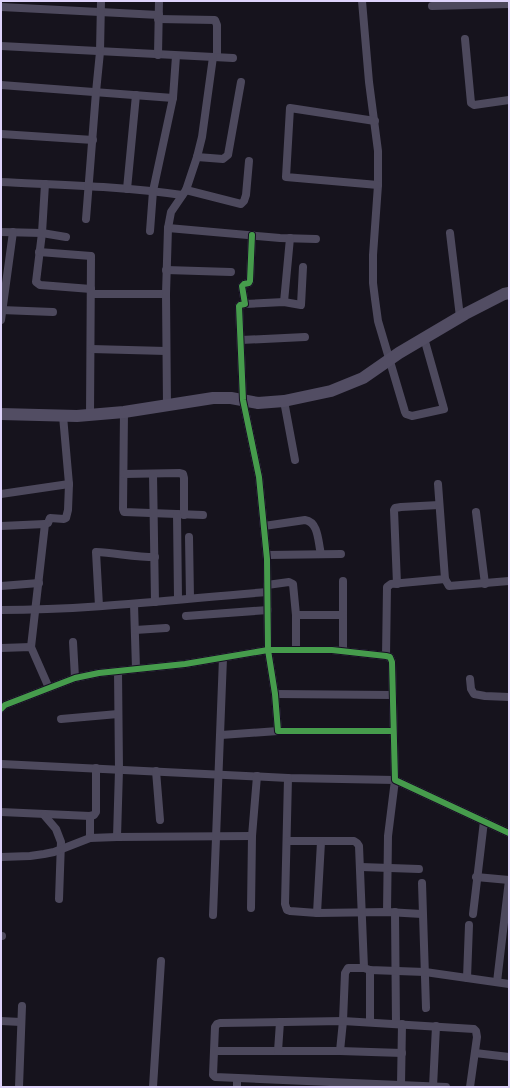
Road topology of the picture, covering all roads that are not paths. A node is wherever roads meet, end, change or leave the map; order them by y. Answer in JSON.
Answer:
{"nodes":[{"id":1,"x":102,"y":1,"type":"edge"},
{"id":2,"x":159,"y":1,"type":"edge"},
{"id":3,"x":362,"y":1,"type":"edge"},
{"id":4,"x":509,"y":4,"type":"edge"},
{"id":5,"x":432,"y":6,"type":"dead end"},
{"id":6,"x":1,"y":7,"type":"edge"},
{"id":7,"x":101,"y":12,"type":"junction"},
{"id":8,"x":158,"y":17,"type":"junction"},
{"id":9,"x":464,"y":39,"type":"dead end"},
{"id":10,"x":1,"y":46,"type":"edge"},
{"id":11,"x":100,"y":52,"type":"junction"},
{"id":12,"x":158,"y":55,"type":"junction"},
{"id":13,"x":176,"y":56,"type":"junction"},
{"id":14,"x":215,"y":57,"type":"junction"},
{"id":15,"x":233,"y":58,"type":"dead end"},
{"id":16,"x":241,"y":82,"type":"dead end"},
{"id":17,"x":1,"y":85,"type":"edge"},
{"id":18,"x":96,"y":92,"type":"junction"},
{"id":19,"x":136,"y":95,"type":"junction"},
{"id":20,"x":172,"y":98,"type":"junction"},
{"id":21,"x":509,"y":100,"type":"edge"},
{"id":22,"x":375,"y":121,"type":"junction"},
{"id":23,"x":1,"y":134,"type":"edge"},
{"id":24,"x":93,"y":140,"type":"junction"},
{"id":25,"x":197,"y":157,"type":"junction"},
{"id":26,"x":249,"y":161,"type":"dead end"},
{"id":27,"x":1,"y":182,"type":"edge"},
{"id":28,"x":45,"y":184,"type":"junction"},
{"id":29,"x":378,"y":185,"type":"junction"},
{"id":30,"x":88,"y":186,"type":"junction"},
{"id":31,"x":127,"y":189,"type":"junction"},
{"id":32,"x":153,"y":191,"type":"junction"},
{"id":33,"x":184,"y":193,"type":"junction"},
{"id":34,"x":86,"y":219,"type":"dead end"},
{"id":35,"x":168,"y":228,"type":"junction"},
{"id":36,"x":150,"y":231,"type":"dead end"},
{"id":37,"x":1,"y":232,"type":"edge"},
{"id":38,"x":13,"y":232,"type":"junction"},
{"id":39,"x":42,"y":233,"type":"junction"},
{"id":40,"x":450,"y":233,"type":"dead end"},
{"id":41,"x":252,"y":235,"type":"junction"},
{"id":42,"x":66,"y":237,"type":"dead end"},
{"id":43,"x":290,"y":238,"type":"junction"},
{"id":44,"x":316,"y":239,"type":"dead end"},
{"id":45,"x":39,"y":252,"type":"junction"},
{"id":46,"x":303,"y":266,"type":"dead end"},
{"id":47,"x":166,"y":270,"type":"junction"},
{"id":48,"x":231,"y":272,"type":"dead end"},
{"id":49,"x":91,"y":291,"type":"junction"},
{"id":50,"x":507,"y":292,"type":"edge"},
{"id":51,"x":166,"y":294,"type":"junction"},
{"id":52,"x":284,"y":302,"type":"junction"},
{"id":53,"x":245,"y":304,"type":"junction"},
{"id":54,"x":2,"y":310,"type":"edge"},
{"id":55,"x":53,"y":312,"type":"dead end"},
{"id":56,"x":460,"y":317,"type":"junction"},
{"id":57,"x":1,"y":320,"type":"edge"},
{"id":58,"x":305,"y":337,"type":"dead end"},
{"id":59,"x":424,"y":338,"type":"junction"},
{"id":60,"x":241,"y":340,"type":"junction"},
{"id":61,"x":91,"y":349,"type":"junction"},
{"id":62,"x":166,"y":351,"type":"junction"},
{"id":63,"x":390,"y":359,"type":"junction"},
{"id":64,"x":243,"y":400,"type":"junction"},
{"id":65,"x":284,"y":401,"type":"junction"},
{"id":66,"x":167,"y":406,"type":"junction"},
{"id":67,"x":124,"y":412,"type":"junction"},
{"id":68,"x":1,"y":414,"type":"edge"},
{"id":69,"x":90,"y":415,"type":"junction"},
{"id":70,"x":64,"y":416,"type":"junction"},
{"id":71,"x":295,"y":460,"type":"dead end"},
{"id":72,"x":124,"y":474,"type":"junction"},
{"id":73,"x":154,"y":474,"type":"junction"},
{"id":74,"x":69,"y":484,"type":"junction"},
{"id":75,"x":438,"y":484,"type":"dead end"},
{"id":76,"x":1,"y":494,"type":"edge"},
{"id":77,"x":439,"y":506,"type":"junction"},
{"id":78,"x":476,"y":512,"type":"dead end"},
{"id":79,"x":154,"y":514,"type":"junction"},
{"id":80,"x":181,"y":514,"type":"junction"},
{"id":81,"x":202,"y":515,"type":"dead end"},
{"id":82,"x":45,"y":524,"type":"junction"},
{"id":83,"x":1,"y":526,"type":"edge"},
{"id":84,"x":264,"y":526,"type":"junction"},
{"id":85,"x":190,"y":537,"type":"dead end"},
{"id":86,"x":321,"y":554,"type":"junction"},
{"id":87,"x":341,"y":554,"type":"dead end"},
{"id":88,"x":267,"y":555,"type":"junction"},
{"id":89,"x":155,"y":557,"type":"junction"},
{"id":90,"x":445,"y":579,"type":"junction"},
{"id":91,"x":343,"y":581,"type":"dead end"},
{"id":92,"x":509,"y":581,"type":"edge"},
{"id":93,"x":39,"y":584,"type":"junction"},
{"id":94,"x":397,"y":584,"type":"junction"},
{"id":95,"x":485,"y":584,"type":"junction"},
{"id":96,"x":1,"y":586,"type":"edge"},
{"id":97,"x":267,"y":588,"type":"junction"},
{"id":98,"x":190,"y":598,"type":"junction"},
{"id":99,"x":178,"y":599,"type":"junction"},
{"id":100,"x":155,"y":602,"type":"junction"},
{"id":101,"x":134,"y":604,"type":"junction"},
{"id":102,"x":99,"y":606,"type":"junction"},
{"id":103,"x":1,"y":610,"type":"edge"},
{"id":104,"x":36,"y":610,"type":"junction"},
{"id":105,"x":268,"y":610,"type":"junction"},
{"id":106,"x":343,"y":614,"type":"junction"},
{"id":107,"x":296,"y":615,"type":"junction"},
{"id":108,"x":186,"y":616,"type":"dead end"},
{"id":109,"x":166,"y":628,"type":"dead end"},
{"id":110,"x":135,"y":630,"type":"junction"},
{"id":111,"x":73,"y":642,"type":"dead end"},
{"id":112,"x":31,"y":647,"type":"junction"},
{"id":113,"x":1,"y":648,"type":"edge"},
{"id":114,"x":268,"y":650,"type":"junction"},
{"id":115,"x":296,"y":650,"type":"junction"},
{"id":116,"x":344,"y":650,"type":"junction"},
{"id":117,"x":386,"y":656,"type":"junction"},
{"id":118,"x":223,"y":658,"type":"junction"},
{"id":119,"x":136,"y":669,"type":"junction"},
{"id":120,"x":118,"y":671,"type":"junction"},
{"id":121,"x":75,"y":678,"type":"junction"},
{"id":122,"x":470,"y":678,"type":"dead end"},
{"id":123,"x":49,"y":688,"type":"junction"},
{"id":124,"x":275,"y":694,"type":"junction"},
{"id":125,"x":393,"y":695,"type":"junction"},
{"id":126,"x":509,"y":697,"type":"edge"},
{"id":127,"x":1,"y":710,"type":"edge"},
{"id":128,"x":118,"y":714,"type":"junction"},
{"id":129,"x":61,"y":720,"type":"dead end"},
{"id":130,"x":278,"y":731,"type":"junction"},
{"id":131,"x":393,"y":731,"type":"junction"},
{"id":132,"x":221,"y":735,"type":"junction"},
{"id":133,"x":1,"y":764,"type":"edge"},
{"id":134,"x":96,"y":768,"type":"junction"},
{"id":135,"x":119,"y":770,"type":"junction"},
{"id":136,"x":156,"y":771,"type":"junction"},
{"id":137,"x":219,"y":775,"type":"junction"},
{"id":138,"x":257,"y":776,"type":"junction"},
{"id":139,"x":288,"y":778,"type":"junction"},
{"id":140,"x":395,"y":780,"type":"junction"},
{"id":141,"x":1,"y":812,"type":"edge"},
{"id":142,"x":44,"y":815,"type":"junction"},
{"id":143,"x":90,"y":816,"type":"junction"},
{"id":144,"x":160,"y":820,"type":"dead end"},
{"id":145,"x":484,"y":821,"type":"junction"},
{"id":146,"x":509,"y":833,"type":"edge"},
{"id":147,"x":118,"y":836,"type":"junction"},
{"id":148,"x":217,"y":836,"type":"junction"},
{"id":149,"x":252,"y":836,"type":"junction"},
{"id":150,"x":90,"y":838,"type":"junction"},
{"id":151,"x":288,"y":840,"type":"junction"},
{"id":152,"x":321,"y":842,"type":"junction"},
{"id":153,"x":61,"y":849,"type":"junction"},
{"id":154,"x":1,"y":857,"type":"edge"},
{"id":155,"x":361,"y":867,"type":"junction"},
{"id":156,"x":387,"y":867,"type":"junction"},
{"id":157,"x":419,"y":869,"type":"dead end"},
{"id":158,"x":476,"y":877,"type":"junction"},
{"id":159,"x":509,"y":880,"type":"edge"},
{"id":160,"x":422,"y":883,"type":"dead end"},
{"id":161,"x":59,"y":899,"type":"dead end"},
{"id":162,"x":251,"y":908,"type":"dead end"},
{"id":163,"x":362,"y":912,"type":"junction"},
{"id":164,"x":391,"y":912,"type":"junction"},
{"id":165,"x":317,"y":913,"type":"junction"},
{"id":166,"x":213,"y":914,"type":"dead end"},
{"id":167,"x":422,"y":914,"type":"junction"},
{"id":168,"x":473,"y":914,"type":"dead end"},
{"id":169,"x":469,"y":925,"type":"dead end"},
{"id":170,"x":161,"y":961,"type":"dead end"},
{"id":171,"x":367,"y":969,"type":"junction"},
{"id":172,"x":396,"y":970,"type":"junction"},
{"id":173,"x":425,"y":972,"type":"junction"},
{"id":174,"x":467,"y":978,"type":"junction"},
{"id":175,"x":497,"y":982,"type":"junction"},
{"id":176,"x":509,"y":984,"type":"edge"},
{"id":177,"x":22,"y":1006,"type":"dead end"},
{"id":178,"x":426,"y":1008,"type":"dead end"},
{"id":179,"x":1,"y":1021,"type":"edge"},
{"id":180,"x":343,"y":1021,"type":"junction"},
{"id":181,"x":21,"y":1022,"type":"junction"},
{"id":182,"x":280,"y":1022,"type":"junction"},
{"id":183,"x":370,"y":1022,"type":"junction"},
{"id":184,"x":399,"y":1024,"type":"junction"},
{"id":185,"x":436,"y":1026,"type":"junction"},
{"id":186,"x":215,"y":1051,"type":"junction"},
{"id":187,"x":278,"y":1051,"type":"junction"},
{"id":188,"x":340,"y":1051,"type":"junction"},
{"id":189,"x":402,"y":1052,"type":"junction"},
{"id":190,"x":475,"y":1053,"type":"junction"},
{"id":191,"x":509,"y":1057,"type":"edge"},
{"id":192,"x":237,"y":1083,"type":"edge"},
{"id":193,"x":401,"y":1084,"type":"junction"},
{"id":194,"x":18,"y":1087,"type":"edge"},
{"id":195,"x":153,"y":1087,"type":"edge"},
{"id":196,"x":432,"y":1087,"type":"edge"},
{"id":197,"x":446,"y":1087,"type":"edge"},
{"id":198,"x":470,"y":1087,"type":"edge"}],
"edges":[{"from":1,"to":7,"type":"street"},
{"from":2,"to":8,"type":"street"},
{"from":3,"to":22,"type":"street"},
{"from":4,"to":5,"type":"street"},
{"from":6,"to":7,"type":"street"},
{"from":7,"to":8,"type":"street"},
{"from":7,"to":11,"type":"street"},
{"from":8,"to":12,"type":"street"},
{"from":8,"to":14,"type":"street"},
{"from":9,"to":21,"type":"street"},
{"from":10,"to":11,"type":"street"},
{"from":11,"to":12,"type":"street"},
{"from":11,"to":18,"type":"street"},
{"from":12,"to":13,"type":"street"},
{"from":13,"to":14,"type":"street"},
{"from":13,"to":20,"type":"street"},
{"from":14,"to":15,"type":"street"},
{"from":14,"to":25,"type":"street"},
{"from":16,"to":25,"type":"street"},
{"from":17,"to":18,"type":"street"},
{"from":18,"to":19,"type":"street"},
{"from":18,"to":24,"type":"street"},
{"from":19,"to":20,"type":"street"},
{"from":19,"to":31,"type":"street"},
{"from":20,"to":32,"type":"street"},
{"from":22,"to":29,"type":"street"},
{"from":22,"to":29,"type":"street"},
{"from":23,"to":24,"type":"street"},
{"from":24,"to":30,"type":"street"},
{"from":25,"to":33,"type":"street"},
{"from":26,"to":33,"type":"street"},
{"from":27,"to":28,"type":"street"},
{"from":28,"to":30,"type":"street"},
{"from":28,"to":39,"type":"street"},
{"from":29,"to":63,"type":"street"},
{"from":30,"to":31,"type":"street"},
{"from":30,"to":34,"type":"street"},
{"from":31,"to":32,"type":"street"},
{"from":32,"to":33,"type":"street"},
{"from":32,"to":36,"type":"street"},
{"from":33,"to":35,"type":"street"},
{"from":35,"to":41,"type":"street"},
{"from":35,"to":47,"type":"street"},
{"from":37,"to":38,"type":"street"},
{"from":38,"to":39,"type":"street"},
{"from":38,"to":54,"type":"street"},
{"from":39,"to":42,"type":"street"},
{"from":39,"to":45,"type":"street"},
{"from":40,"to":56,"type":"street"},
{"from":41,"to":43,"type":"street"},
{"from":41,"to":53,"type":"street"},
{"from":43,"to":44,"type":"street"},
{"from":43,"to":52,"type":"street"},
{"from":45,"to":49,"type":"street"},
{"from":45,"to":49,"type":"street"},
{"from":46,"to":52,"type":"street"},
{"from":47,"to":48,"type":"street"},
{"from":47,"to":51,"type":"street"},
{"from":49,"to":51,"type":"street"},
{"from":49,"to":61,"type":"street"},
{"from":50,"to":56,"type":"street"},
{"from":51,"to":62,"type":"street"},
{"from":52,"to":53,"type":"street"},
{"from":53,"to":60,"type":"street"},
{"from":54,"to":55,"type":"street"},
{"from":54,"to":57,"type":"street"},
{"from":56,"to":59,"type":"street"},
{"from":58,"to":60,"type":"street"},
{"from":59,"to":63,"type":"street"},
{"from":59,"to":63,"type":"street"},
{"from":60,"to":64,"type":"street"},
{"from":61,"to":62,"type":"street"},
{"from":61,"to":69,"type":"street"},
{"from":62,"to":66,"type":"street"},
{"from":63,"to":65,"type":"street"},
{"from":64,"to":65,"type":"street"},
{"from":64,"to":66,"type":"street"},
{"from":64,"to":84,"type":"street"},
{"from":65,"to":71,"type":"street"},
{"from":66,"to":67,"type":"street"},
{"from":67,"to":69,"type":"street"},
{"from":67,"to":72,"type":"street"},
{"from":68,"to":70,"type":"street"},
{"from":69,"to":70,"type":"street"},
{"from":70,"to":74,"type":"street"},
{"from":72,"to":73,"type":"street"},
{"from":72,"to":79,"type":"street"},
{"from":73,"to":79,"type":"street"},
{"from":73,"to":80,"type":"street"},
{"from":74,"to":76,"type":"street"},
{"from":74,"to":82,"type":"street"},
{"from":75,"to":77,"type":"street"},
{"from":77,"to":90,"type":"street"},
{"from":77,"to":94,"type":"street"},
{"from":78,"to":95,"type":"street"},
{"from":79,"to":80,"type":"street"},
{"from":79,"to":89,"type":"street"},
{"from":80,"to":81,"type":"street"},
{"from":80,"to":99,"type":"street"},
{"from":82,"to":83,"type":"street"},
{"from":82,"to":93,"type":"street"},
{"from":84,"to":86,"type":"street"},
{"from":84,"to":88,"type":"street"},
{"from":85,"to":98,"type":"street"},
{"from":86,"to":87,"type":"street"},
{"from":86,"to":88,"type":"street"},
{"from":88,"to":97,"type":"street"},
{"from":89,"to":100,"type":"street"},
{"from":89,"to":102,"type":"street"},
{"from":90,"to":94,"type":"street"},
{"from":90,"to":95,"type":"street"},
{"from":91,"to":106,"type":"street"},
{"from":92,"to":95,"type":"street"},
{"from":93,"to":96,"type":"street"},
{"from":93,"to":104,"type":"street"},
{"from":94,"to":117,"type":"street"},
{"from":97,"to":98,"type":"street"},
{"from":97,"to":105,"type":"street"},
{"from":97,"to":107,"type":"street"},
{"from":98,"to":99,"type":"street"},
{"from":99,"to":100,"type":"street"},
{"from":100,"to":101,"type":"street"},
{"from":101,"to":102,"type":"street"},
{"from":101,"to":110,"type":"street"},
{"from":102,"to":104,"type":"street"},
{"from":103,"to":104,"type":"street"},
{"from":104,"to":112,"type":"street"},
{"from":105,"to":108,"type":"street"},
{"from":105,"to":114,"type":"street"},
{"from":106,"to":107,"type":"street"},
{"from":106,"to":116,"type":"street"},
{"from":107,"to":115,"type":"street"},
{"from":109,"to":110,"type":"street"},
{"from":110,"to":119,"type":"street"},
{"from":111,"to":121,"type":"street"},
{"from":112,"to":113,"type":"street"},
{"from":112,"to":123,"type":"street"},
{"from":114,"to":115,"type":"street"},
{"from":114,"to":118,"type":"street"},
{"from":114,"to":124,"type":"street"},
{"from":115,"to":116,"type":"street"},
{"from":116,"to":117,"type":"street"},
{"from":117,"to":125,"type":"street"},
{"from":118,"to":119,"type":"street"},
{"from":118,"to":132,"type":"street"},
{"from":119,"to":120,"type":"street"},
{"from":120,"to":121,"type":"street"},
{"from":120,"to":128,"type":"street"},
{"from":121,"to":123,"type":"street"},
{"from":122,"to":126,"type":"street"},
{"from":123,"to":127,"type":"street"},
{"from":124,"to":125,"type":"street"},
{"from":124,"to":130,"type":"street"},
{"from":125,"to":131,"type":"street"},
{"from":128,"to":129,"type":"street"},
{"from":128,"to":135,"type":"street"},
{"from":130,"to":131,"type":"street"},
{"from":130,"to":132,"type":"street"},
{"from":131,"to":140,"type":"street"},
{"from":132,"to":137,"type":"street"},
{"from":133,"to":134,"type":"street"},
{"from":134,"to":135,"type":"street"},
{"from":134,"to":143,"type":"street"},
{"from":135,"to":136,"type":"street"},
{"from":135,"to":147,"type":"street"},
{"from":136,"to":137,"type":"street"},
{"from":136,"to":144,"type":"street"},
{"from":137,"to":138,"type":"street"},
{"from":137,"to":148,"type":"street"},
{"from":138,"to":139,"type":"street"},
{"from":138,"to":149,"type":"street"},
{"from":139,"to":140,"type":"street"},
{"from":139,"to":151,"type":"street"},
{"from":140,"to":145,"type":"street"},
{"from":140,"to":156,"type":"street"},
{"from":141,"to":142,"type":"street"},
{"from":142,"to":143,"type":"street"},
{"from":142,"to":153,"type":"street"},
{"from":143,"to":150,"type":"street"},
{"from":145,"to":146,"type":"street"},
{"from":145,"to":158,"type":"street"},
{"from":147,"to":148,"type":"street"},
{"from":147,"to":150,"type":"street"},
{"from":148,"to":149,"type":"street"},
{"from":148,"to":166,"type":"street"},
{"from":149,"to":162,"type":"street"},
{"from":150,"to":153,"type":"street"},
{"from":151,"to":152,"type":"street"},
{"from":151,"to":165,"type":"street"},
{"from":152,"to":155,"type":"street"},
{"from":152,"to":165,"type":"street"},
{"from":153,"to":154,"type":"street"},
{"from":153,"to":161,"type":"street"},
{"from":155,"to":156,"type":"street"},
{"from":155,"to":163,"type":"street"},
{"from":156,"to":157,"type":"street"},
{"from":156,"to":164,"type":"street"},
{"from":158,"to":159,"type":"street"},
{"from":158,"to":168,"type":"street"},
{"from":159,"to":175,"type":"street"},
{"from":160,"to":167,"type":"street"},
{"from":163,"to":164,"type":"street"},
{"from":163,"to":165,"type":"street"},
{"from":163,"to":171,"type":"street"},
{"from":164,"to":167,"type":"street"},
{"from":164,"to":172,"type":"street"},
{"from":167,"to":173,"type":"street"},
{"from":169,"to":174,"type":"street"},
{"from":170,"to":195,"type":"street"},
{"from":171,"to":172,"type":"street"},
{"from":171,"to":180,"type":"street"},
{"from":171,"to":183,"type":"street"},
{"from":172,"to":173,"type":"street"},
{"from":172,"to":184,"type":"street"},
{"from":173,"to":174,"type":"street"},
{"from":173,"to":178,"type":"street"},
{"from":174,"to":175,"type":"street"},
{"from":175,"to":176,"type":"street"},
{"from":177,"to":181,"type":"street"},
{"from":179,"to":181,"type":"street"},
{"from":180,"to":182,"type":"street"},
{"from":180,"to":183,"type":"street"},
{"from":180,"to":188,"type":"street"},
{"from":181,"to":194,"type":"street"},
{"from":182,"to":186,"type":"street"},
{"from":182,"to":187,"type":"street"},
{"from":183,"to":184,"type":"street"},
{"from":184,"to":185,"type":"street"},
{"from":184,"to":189,"type":"street"},
{"from":185,"to":190,"type":"street"},
{"from":185,"to":196,"type":"street"},
{"from":186,"to":187,"type":"street"},
{"from":186,"to":192,"type":"street"},
{"from":187,"to":188,"type":"street"},
{"from":188,"to":189,"type":"street"},
{"from":189,"to":193,"type":"street"},
{"from":190,"to":191,"type":"street"},
{"from":190,"to":198,"type":"street"},
{"from":192,"to":193,"type":"street"},
{"from":193,"to":196,"type":"street"},
{"from":196,"to":197,"type":"street"}]}
